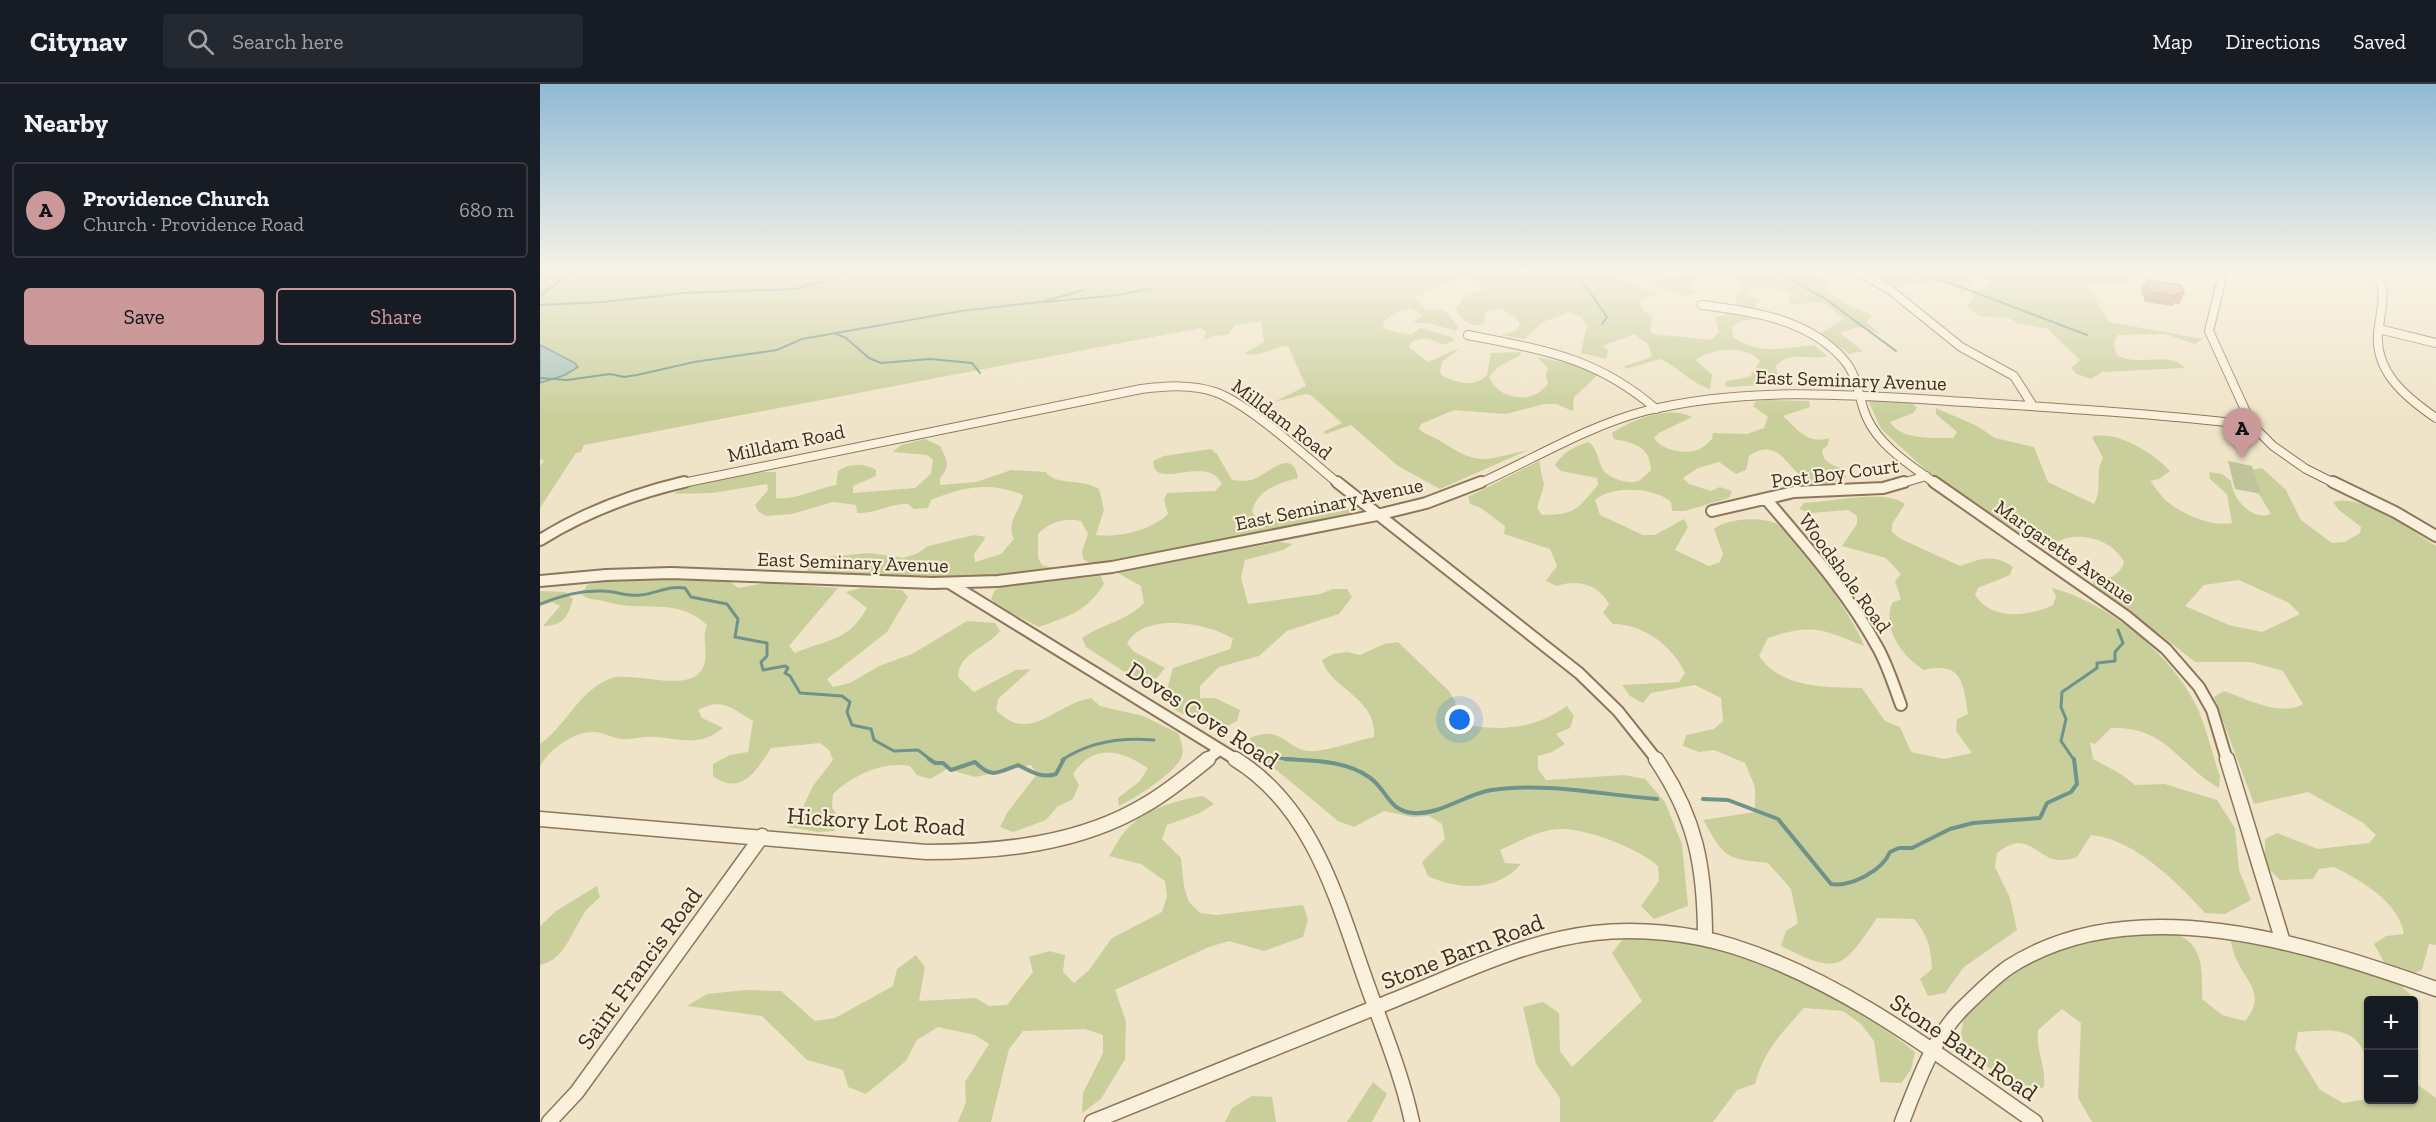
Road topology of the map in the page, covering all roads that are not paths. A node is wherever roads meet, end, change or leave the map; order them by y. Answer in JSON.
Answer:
{"nodes":[{"id":1,"x":1776,"y":320,"type":"edge"},
{"id":2,"x":1928,"y":320,"type":"edge"},
{"id":3,"x":2212,"y":320,"type":"edge"},
{"id":4,"x":2380,"y":320,"type":"edge"},
{"id":5,"x":2379,"y":329,"type":"junction"},
{"id":6,"x":1468,"y":335,"type":"dead end"},
{"id":7,"x":2436,"y":343,"type":"edge"},
{"id":8,"x":1861,"y":395,"type":"junction"},
{"id":9,"x":2033,"y":406,"type":"junction"},
{"id":10,"x":1656,"y":409,"type":"junction"},
{"id":11,"x":2436,"y":418,"type":"edge"},
{"id":12,"x":2252,"y":425,"type":"junction"},
{"id":13,"x":1926,"y":476,"type":"junction"},
{"id":14,"x":1766,"y":499,"type":"junction"},
{"id":15,"x":1712,"y":512,"type":"dead end"},
{"id":16,"x":1378,"y":516,"type":"junction"},
{"id":17,"x":2436,"y":536,"type":"edge"},
{"id":18,"x":540,"y":540,"type":"edge"},
{"id":19,"x":540,"y":581,"type":"edge"},
{"id":20,"x":950,"y":584,"type":"junction"},
{"id":21,"x":1901,"y":705,"type":"dead end"},
{"id":22,"x":1220,"y":750,"type":"junction"},
{"id":23,"x":540,"y":819,"type":"edge"},
{"id":24,"x":762,"y":837,"type":"junction"},
{"id":25,"x":1705,"y":938,"type":"junction"},
{"id":26,"x":2283,"y":942,"type":"junction"},
{"id":27,"x":2436,"y":989,"type":"edge"},
{"id":28,"x":1376,"y":1008,"type":"junction"},
{"id":29,"x":1932,"y":1052,"type":"junction"},
{"id":30,"x":549,"y":1122,"type":"edge"},
{"id":31,"x":1092,"y":1122,"type":"edge"},
{"id":32,"x":1412,"y":1122,"type":"edge"},
{"id":33,"x":1902,"y":1122,"type":"edge"},
{"id":34,"x":2035,"y":1122,"type":"edge"}],
"edges":[{"from":1,"to":8,"type":"street","name":"Margarette Avenue"},
{"from":2,"to":9,"type":"street"},
{"from":3,"to":12,"type":"street"},
{"from":4,"to":5,"type":"street"},
{"from":5,"to":7,"type":"street"},
{"from":5,"to":11,"type":"street"},
{"from":6,"to":10,"type":"street"},
{"from":8,"to":9,"type":"street","name":"East Seminary Avenue"},
{"from":8,"to":10,"type":"street","name":"East Seminary Avenue"},
{"from":8,"to":13,"type":"street","name":"Margarette Avenue"},
{"from":9,"to":12,"type":"street","name":"East Seminary Avenue"},
{"from":10,"to":16,"type":"street","name":"East Seminary Avenue"},
{"from":12,"to":17,"type":"street"},
{"from":13,"to":14,"type":"street","name":"Post Boy Court"},
{"from":13,"to":26,"type":"street","name":"Margarette Avenue"},
{"from":14,"to":15,"type":"street","name":"Post Boy Court"},
{"from":14,"to":21,"type":"street","name":"Woodshole Road"},
{"from":16,"to":18,"type":"street","name":"Milldam Road"},
{"from":16,"to":20,"type":"street","name":"East Seminary Avenue"},
{"from":16,"to":25,"type":"street","name":"Milldam Road"},
{"from":19,"to":20,"type":"street","name":"East Seminary Avenue"},
{"from":20,"to":22,"type":"street","name":"Doves Cove Road"},
{"from":22,"to":24,"type":"street","name":"Hickory Lot Road"},
{"from":22,"to":28,"type":"street","name":"Doves Cove Road"},
{"from":23,"to":24,"type":"street","name":"Hickory Lot Road"},
{"from":24,"to":30,"type":"street","name":"Saint Francis Road"},
{"from":25,"to":28,"type":"street","name":"Stone Barn Road"},
{"from":25,"to":29,"type":"street","name":"Stone Barn Road"},
{"from":26,"to":27,"type":"street"},
{"from":26,"to":29,"type":"street"},
{"from":28,"to":31,"type":"street","name":"Stone Barn Road"},
{"from":28,"to":32,"type":"street","name":"Doves Cove Road"},
{"from":29,"to":33,"type":"street"},
{"from":29,"to":34,"type":"street","name":"Stone Barn Road"}]}
